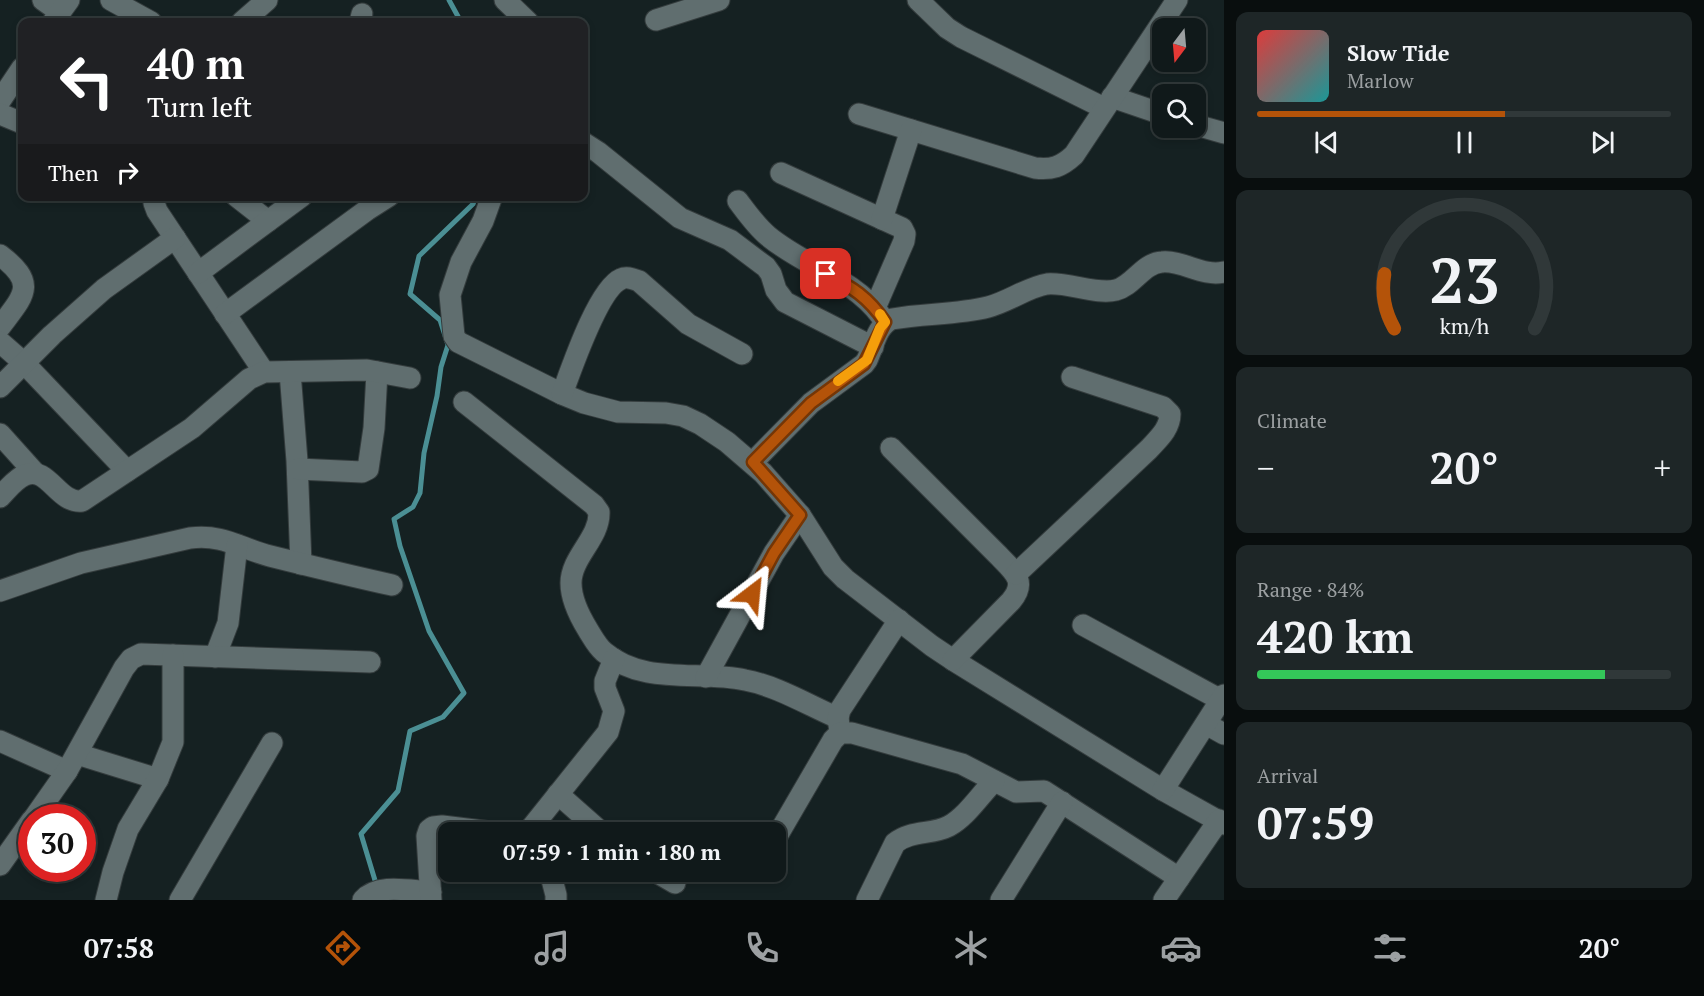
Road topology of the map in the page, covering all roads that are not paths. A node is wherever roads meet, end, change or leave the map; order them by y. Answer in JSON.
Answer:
{"nodes":[{"id":1,"x":111,"y":0,"type":"edge"},
{"id":2,"x":267,"y":0,"type":"edge"},
{"id":3,"x":505,"y":0,"type":"edge"},
{"id":4,"x":720,"y":0,"type":"edge"},
{"id":5,"x":918,"y":0,"type":"edge"},
{"id":6,"x":1177,"y":0,"type":"edge"},
{"id":7,"x":144,"y":18,"type":"edge"},
{"id":8,"x":247,"y":18,"type":"edge"},
{"id":9,"x":524,"y":18,"type":"edge"},
{"id":10,"x":656,"y":20,"type":"dead end"},
{"id":11,"x":12,"y":73,"type":"edge"},
{"id":12,"x":0,"y":101,"type":"edge"},
{"id":13,"x":1108,"y":103,"type":"junction"},
{"id":14,"x":1152,"y":112,"type":"edge"},
{"id":15,"x":0,"y":114,"type":"edge"},
{"id":16,"x":859,"y":114,"type":"dead end"},
{"id":17,"x":18,"y":121,"type":"edge"},
{"id":18,"x":1206,"y":128,"type":"edge"},
{"id":19,"x":911,"y":130,"type":"junction"},
{"id":20,"x":1224,"y":134,"type":"edge"},
{"id":21,"x":588,"y":146,"type":"edge"},
{"id":22,"x":781,"y":173,"type":"dead end"},
{"id":23,"x":155,"y":201,"type":"edge"},
{"id":24,"x":242,"y":201,"type":"edge"},
{"id":25,"x":295,"y":201,"type":"edge"},
{"id":26,"x":381,"y":201,"type":"edge"},
{"id":27,"x":490,"y":201,"type":"edge"},
{"id":28,"x":738,"y":201,"type":"dead end"},
{"id":29,"x":882,"y":219,"type":"junction"},
{"id":30,"x":268,"y":221,"type":"junction"},
{"id":31,"x":175,"y":238,"type":"junction"},
{"id":32,"x":0,"y":255,"type":"edge"},
{"id":33,"x":1224,"y":272,"type":"edge"},
{"id":34,"x":198,"y":273,"type":"junction"},
{"id":35,"x":225,"y":314,"type":"junction"},
{"id":36,"x":880,"y":315,"type":"junction"},
{"id":37,"x":0,"y":327,"type":"edge"},
{"id":38,"x":0,"y":342,"type":"edge"},
{"id":39,"x":873,"y":347,"type":"junction"},
{"id":40,"x":741,"y":354,"type":"dead end"},
{"id":41,"x":24,"y":363,"type":"junction"},
{"id":42,"x":264,"y":372,"type":"junction"},
{"id":43,"x":290,"y":372,"type":"junction"},
{"id":44,"x":377,"y":372,"type":"junction"},
{"id":45,"x":1072,"y":377,"type":"dead end"},
{"id":46,"x":410,"y":378,"type":"dead end"},
{"id":47,"x":0,"y":387,"type":"edge"},
{"id":48,"x":562,"y":394,"type":"junction"},
{"id":49,"x":464,"y":402,"type":"dead end"},
{"id":50,"x":0,"y":434,"type":"edge"},
{"id":51,"x":891,"y":448,"type":"dead end"},
{"id":52,"x":753,"y":462,"type":"junction"},
{"id":53,"x":298,"y":469,"type":"junction"},
{"id":54,"x":127,"y":471,"type":"junction"},
{"id":55,"x":35,"y":473,"type":"junction"},
{"id":56,"x":0,"y":497,"type":"edge"},
{"id":57,"x":800,"y":515,"type":"junction"},
{"id":58,"x":237,"y":545,"type":"junction"},
{"id":59,"x":301,"y":564,"type":"junction"},
{"id":60,"x":1016,"y":574,"type":"junction"},
{"id":61,"x":392,"y":585,"type":"dead end"},
{"id":62,"x":0,"y":591,"type":"edge"},
{"id":63,"x":899,"y":620,"type":"junction"},
{"id":64,"x":1083,"y":625,"type":"dead end"},
{"id":65,"x":173,"y":655,"type":"junction"},
{"id":66,"x":215,"y":657,"type":"junction"},
{"id":67,"x":614,"y":658,"type":"junction"},
{"id":68,"x":954,"y":660,"type":"junction"},
{"id":69,"x":370,"y":662,"type":"dead end"},
{"id":70,"x":706,"y":676,"type":"junction"},
{"id":71,"x":1222,"y":698,"type":"edge"},
{"id":72,"x":839,"y":725,"type":"junction"},
{"id":73,"x":1215,"y":729,"type":"edge"},
{"id":74,"x":0,"y":741,"type":"edge"},
{"id":75,"x":272,"y":743,"type":"dead end"},
{"id":76,"x":72,"y":762,"type":"junction"},
{"id":77,"x":158,"y":779,"type":"junction"},
{"id":78,"x":994,"y":781,"type":"junction"},
{"id":79,"x":1163,"y":790,"type":"junction"},
{"id":80,"x":558,"y":794,"type":"junction"},
{"id":81,"x":1062,"y":802,"type":"junction"},
{"id":82,"x":43,"y":804,"type":"edge"},
{"id":83,"x":538,"y":822,"type":"edge"},
{"id":84,"x":590,"y":822,"type":"edge"},
{"id":85,"x":785,"y":822,"type":"edge"},
{"id":86,"x":1221,"y":822,"type":"edge"},
{"id":87,"x":438,"y":826,"type":"edge"},
{"id":88,"x":18,"y":840,"type":"edge"},
{"id":89,"x":0,"y":865,"type":"edge"},
{"id":90,"x":1179,"y":878,"type":"junction"},
{"id":91,"x":553,"y":882,"type":"edge"},
{"id":92,"x":374,"y":894,"type":"edge"},
{"id":93,"x":431,"y":896,"type":"edge"},
{"id":94,"x":106,"y":900,"type":"edge"},
{"id":95,"x":180,"y":900,"type":"edge"},
{"id":96,"x":556,"y":900,"type":"edge"},
{"id":97,"x":867,"y":900,"type":"edge"},
{"id":98,"x":1001,"y":900,"type":"edge"},
{"id":99,"x":1164,"y":900,"type":"edge"}],
"edges":[{"from":1,"to":7,"type":"street"},
{"from":2,"to":8,"type":"street"},
{"from":3,"to":9,"type":"street"},
{"from":4,"to":10,"type":"street"},
{"from":5,"to":13,"type":"street"},
{"from":6,"to":13,"type":"street"},
{"from":11,"to":12,"type":"street"},
{"from":13,"to":14,"type":"street"},
{"from":13,"to":19,"type":"street"},
{"from":15,"to":17,"type":"street"},
{"from":16,"to":19,"type":"street"},
{"from":18,"to":20,"type":"street"},
{"from":19,"to":29,"type":"street"},
{"from":21,"to":39,"type":"street"},
{"from":22,"to":29,"type":"street"},
{"from":23,"to":31,"type":"street"},
{"from":24,"to":30,"type":"street"},
{"from":25,"to":30,"type":"street"},
{"from":26,"to":35,"type":"street"},
{"from":27,"to":48,"type":"street"},
{"from":28,"to":36,"type":"street"},
{"from":29,"to":36,"type":"street"},
{"from":30,"to":34,"type":"street"},
{"from":31,"to":34,"type":"street"},
{"from":31,"to":41,"type":"street"},
{"from":32,"to":37,"type":"street"},
{"from":33,"to":36,"type":"street"},
{"from":34,"to":35,"type":"street"},
{"from":35,"to":42,"type":"street"},
{"from":36,"to":39,"type":"street"},
{"from":38,"to":41,"type":"street"},
{"from":39,"to":52,"type":"street"},
{"from":40,"to":48,"type":"street"},
{"from":41,"to":47,"type":"street"},
{"from":41,"to":54,"type":"street"},
{"from":42,"to":43,"type":"street"},
{"from":42,"to":54,"type":"street"},
{"from":43,"to":44,"type":"street"},
{"from":43,"to":53,"type":"street"},
{"from":44,"to":46,"type":"street"},
{"from":44,"to":53,"type":"street"},
{"from":45,"to":60,"type":"street"},
{"from":48,"to":52,"type":"street"},
{"from":49,"to":67,"type":"street"},
{"from":50,"to":55,"type":"street"},
{"from":51,"to":60,"type":"street"},
{"from":52,"to":57,"type":"street"},
{"from":53,"to":59,"type":"street"},
{"from":54,"to":55,"type":"street"},
{"from":55,"to":56,"type":"street"},
{"from":57,"to":63,"type":"street"},
{"from":57,"to":70,"type":"street"},
{"from":58,"to":59,"type":"street"},
{"from":58,"to":62,"type":"street"},
{"from":58,"to":66,"type":"street"},
{"from":59,"to":61,"type":"street"},
{"from":60,"to":68,"type":"street"},
{"from":63,"to":68,"type":"street"},
{"from":63,"to":72,"type":"street"},
{"from":64,"to":71,"type":"street"},
{"from":65,"to":66,"type":"street"},
{"from":65,"to":76,"type":"street"},
{"from":65,"to":77,"type":"street"},
{"from":66,"to":69,"type":"street"},
{"from":67,"to":70,"type":"street"},
{"from":67,"to":80,"type":"street"},
{"from":68,"to":79,"type":"street"},
{"from":70,"to":72,"type":"street"},
{"from":71,"to":73,"type":"street"},
{"from":72,"to":78,"type":"street"},
{"from":72,"to":85,"type":"street"},
{"from":73,"to":79,"type":"street"},
{"from":74,"to":76,"type":"street"},
{"from":75,"to":95,"type":"street"},
{"from":76,"to":77,"type":"street"},
{"from":76,"to":82,"type":"street"},
{"from":77,"to":94,"type":"street"},
{"from":78,"to":81,"type":"street"},
{"from":78,"to":97,"type":"street"},
{"from":79,"to":86,"type":"street"},
{"from":80,"to":83,"type":"street"},
{"from":80,"to":84,"type":"street"},
{"from":81,"to":90,"type":"street"},
{"from":81,"to":98,"type":"street"},
{"from":86,"to":90,"type":"street"},
{"from":87,"to":93,"type":"street"},
{"from":88,"to":89,"type":"street"},
{"from":90,"to":99,"type":"street"},
{"from":91,"to":96,"type":"street"},
{"from":92,"to":93,"type":"street"}]}
